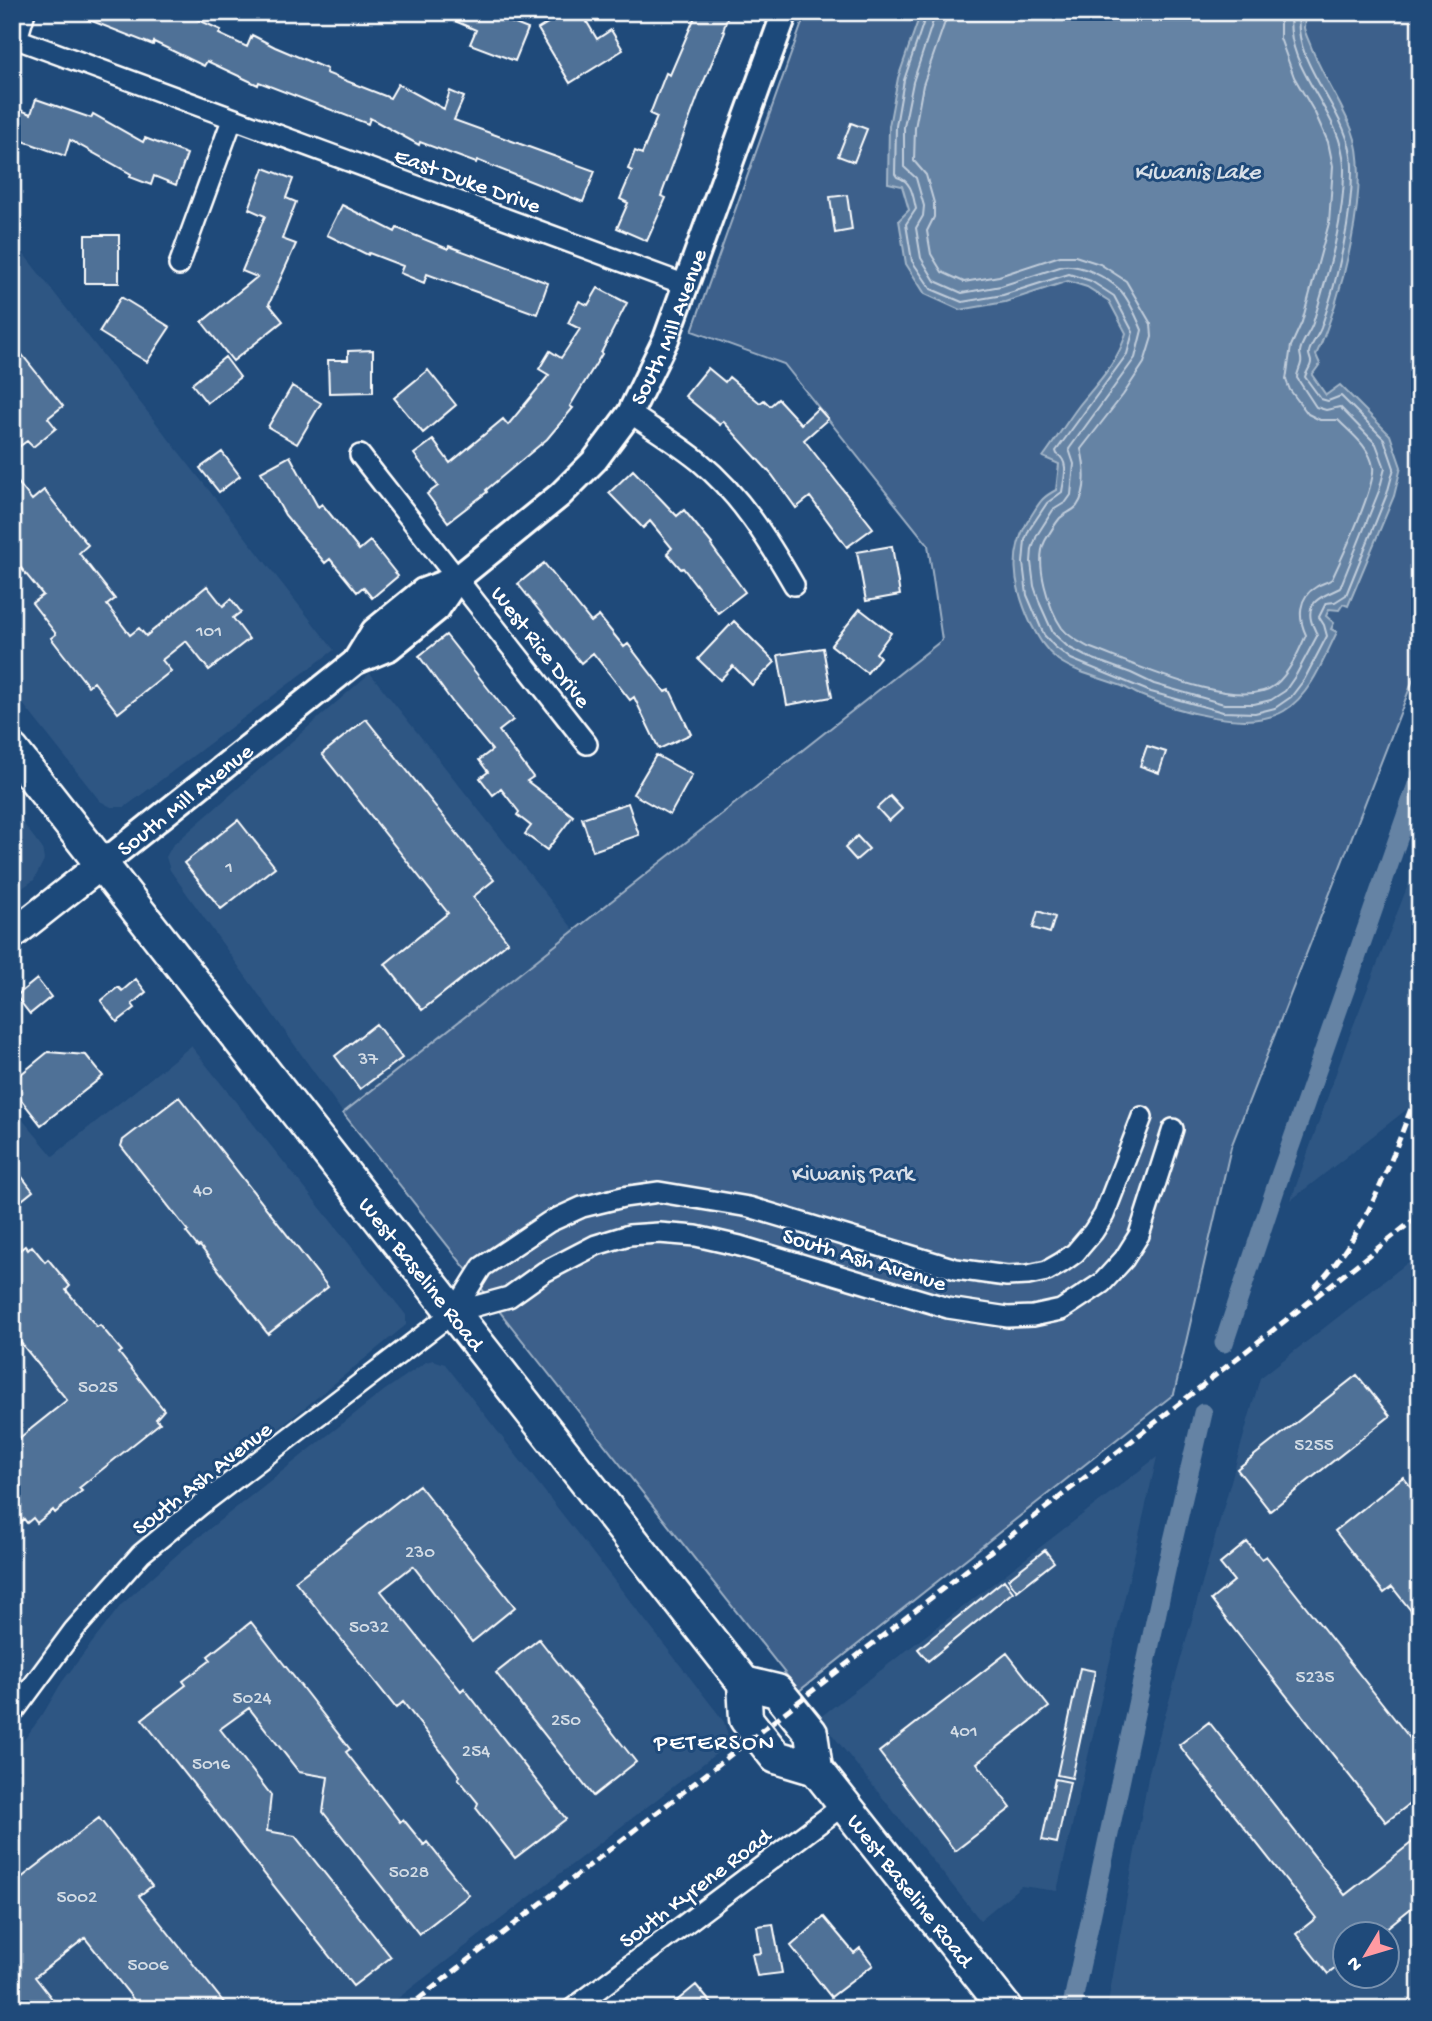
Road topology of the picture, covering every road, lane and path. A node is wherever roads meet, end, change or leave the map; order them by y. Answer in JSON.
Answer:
{"nodes":[{"id":1,"x":26,"y":12,"type":"edge"},
{"id":2,"x":785,"y":12,"type":"edge"},
{"id":3,"x":232,"y":120,"type":"junction"},
{"id":4,"x":179,"y":265,"type":"dead end"},
{"id":5,"x":686,"y":285,"type":"junction"},
{"id":6,"x":630,"y":413,"type":"junction"},
{"id":7,"x":360,"y":455,"type":"dead end"},
{"id":8,"x":458,"y":578,"type":"junction"},
{"id":9,"x":794,"y":585,"type":"dead end"},
{"id":10,"x":587,"y":744,"type":"dead end"},
{"id":11,"x":12,"y":750,"type":"edge"},
{"id":12,"x":102,"y":864,"type":"junction"},
{"id":13,"x":12,"y":935,"type":"edge"},
{"id":14,"x":1142,"y":1116,"type":"dead end"},
{"id":15,"x":1173,"y":1129,"type":"dead end"},
{"id":16,"x":454,"y":1312,"type":"junction"},
{"id":17,"x":744,"y":1683,"type":"junction"},
{"id":18,"x":12,"y":1714,"type":"edge"},
{"id":19,"x":816,"y":1769,"type":"junction"},
{"id":20,"x":845,"y":1804,"type":"junction"},
{"id":21,"x":572,"y":2009,"type":"edge"},
{"id":22,"x":1006,"y":2009,"type":"edge"}],
"edges":[{"from":1,"to":3,"type":"street","name":"East Duke Drive"},
{"from":2,"to":5,"type":"street","name":"South Mill Avenue"},
{"from":3,"to":4,"type":"street"},
{"from":3,"to":5,"type":"street","name":"East Duke Drive"},
{"from":5,"to":6,"type":"street","name":"South Mill Avenue"},
{"from":6,"to":8,"type":"street","name":"South Mill Avenue"},
{"from":6,"to":9,"type":"street"},
{"from":7,"to":8,"type":"street","name":"West Rice Drive"},
{"from":8,"to":10,"type":"street","name":"West Rice Drive"},
{"from":8,"to":12,"type":"street","name":"South Mill Avenue"},
{"from":11,"to":12,"type":"main road","name":"West Baseline Road"},
{"from":12,"to":13,"type":"main road","name":"South Mill Avenue"},
{"from":12,"to":16,"type":"main road","name":"West Baseline Road"},
{"from":14,"to":16,"type":"street","name":"South Ash Avenue"},
{"from":15,"to":16,"type":"street","name":"South Ash Avenue"},
{"from":16,"to":17,"type":"main road","name":"West Baseline Road"},
{"from":16,"to":18,"type":"street","name":"South Ash Avenue"},
{"from":17,"to":19,"type":"main road"},
{"from":17,"to":19,"type":"main road"},
{"from":19,"to":20,"type":"main road","name":"West Baseline Road"},
{"from":20,"to":21,"type":"street","name":"South Kyrene Road"},
{"from":20,"to":22,"type":"main road","name":"West Baseline Road"}]}
